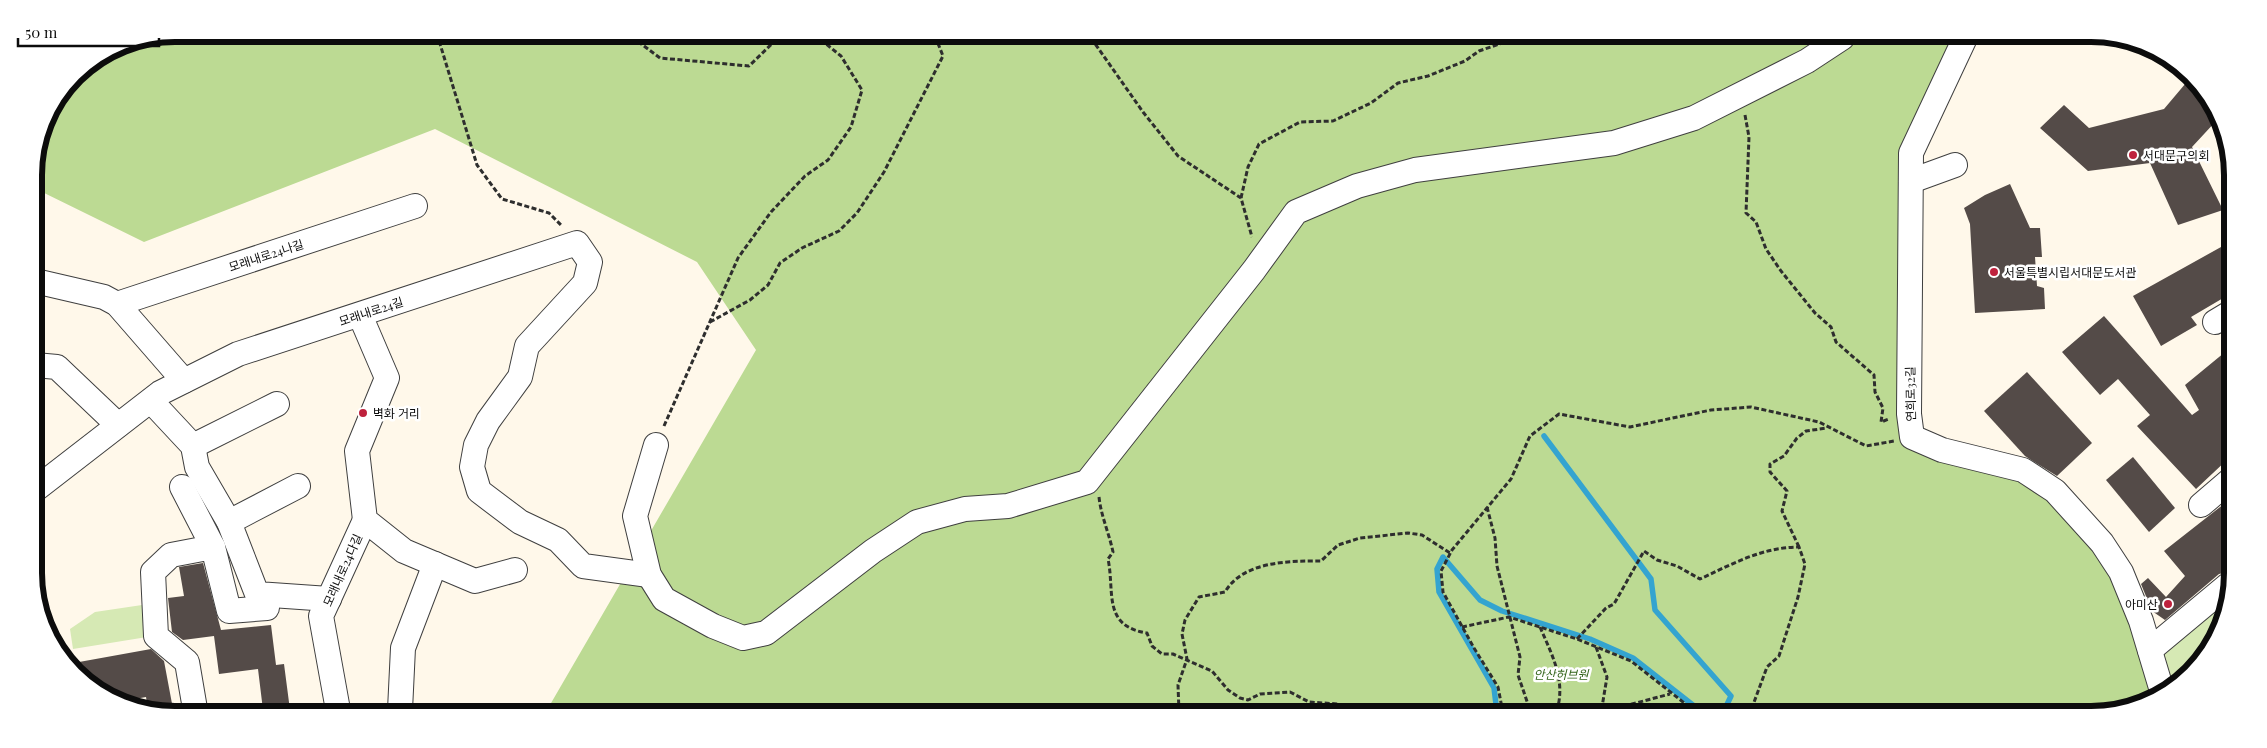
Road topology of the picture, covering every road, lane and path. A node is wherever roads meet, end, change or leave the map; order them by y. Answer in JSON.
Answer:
{"nodes":[{"id":1,"x":439,"y":42,"type":"edge"},
{"id":2,"x":639,"y":42,"type":"edge"},
{"id":3,"x":773,"y":42,"type":"edge"},
{"id":4,"x":824,"y":42,"type":"edge"},
{"id":5,"x":937,"y":42,"type":"edge"},
{"id":6,"x":1094,"y":42,"type":"edge"},
{"id":7,"x":1505,"y":42,"type":"edge"},
{"id":8,"x":1836,"y":42,"type":"edge"},
{"id":9,"x":1963,"y":42,"type":"edge"},
{"id":10,"x":1732,"y":99,"type":"junction"},
{"id":11,"x":1955,"y":164,"type":"dead end"},
{"id":12,"x":1911,"y":181,"type":"junction"},
{"id":13,"x":1241,"y":198,"type":"junction"},
{"id":14,"x":415,"y":206,"type":"dead end"},
{"id":15,"x":584,"y":252,"type":"junction"},
{"id":16,"x":1264,"y":256,"type":"junction"},
{"id":17,"x":43,"y":283,"type":"edge"},
{"id":18,"x":117,"y":304,"type":"junction"},
{"id":19,"x":360,"y":314,"type":"junction"},
{"id":20,"x":710,"y":322,"type":"junction"},
{"id":21,"x":43,"y":365,"type":"edge"},
{"id":22,"x":184,"y":381,"type":"junction"},
{"id":23,"x":150,"y":401,"type":"junction"},
{"id":24,"x":277,"y":404,"type":"dead end"},
{"id":25,"x":1909,"y":414,"type":"junction"},
{"id":26,"x":118,"y":426,"type":"junction"},
{"id":27,"x":1827,"y":428,"type":"junction"},
{"id":28,"x":1912,"y":437,"type":"junction"},
{"id":29,"x":656,"y":445,"type":"joint"},
{"id":30,"x":192,"y":446,"type":"junction"},
{"id":31,"x":1094,"y":475,"type":"junction"},
{"id":32,"x":42,"y":484,"type":"edge"},
{"id":33,"x":2224,"y":485,"type":"edge"},
{"id":34,"x":298,"y":486,"type":"dead end"},
{"id":35,"x":182,"y":487,"type":"dead end"},
{"id":36,"x":2200,"y":505,"type":"dead end"},
{"id":37,"x":1487,"y":507,"type":"junction"},
{"id":38,"x":365,"y":520,"type":"junction"},
{"id":39,"x":229,"y":522,"type":"junction"},
{"id":40,"x":1800,"y":547,"type":"junction"},
{"id":41,"x":213,"y":548,"type":"junction"},
{"id":42,"x":1451,"y":553,"type":"junction"},
{"id":43,"x":435,"y":564,"type":"junction"},
{"id":44,"x":515,"y":570,"type":"dead end"},
{"id":45,"x":649,"y":575,"type":"junction"},
{"id":46,"x":2223,"y":589,"type":"edge"},
{"id":47,"x":329,"y":599,"type":"junction"},
{"id":48,"x":267,"y":608,"type":"dead end"},
{"id":49,"x":1509,"y":617,"type":"junction"},
{"id":50,"x":1462,"y":627,"type":"junction"},
{"id":51,"x":1540,"y":627,"type":"junction"},
{"id":52,"x":1577,"y":638,"type":"junction"},
{"id":53,"x":1596,"y":646,"type":"junction"},
{"id":54,"x":2150,"y":650,"type":"junction"},
{"id":55,"x":1187,"y":660,"type":"junction"},
{"id":56,"x":2161,"y":686,"type":"edge"},
{"id":57,"x":1670,"y":694,"type":"junction"},
{"id":58,"x":1179,"y":705,"type":"edge"},
{"id":59,"x":1341,"y":705,"type":"edge"},
{"id":60,"x":1501,"y":705,"type":"edge"},
{"id":61,"x":1528,"y":705,"type":"edge"},
{"id":62,"x":1559,"y":705,"type":"edge"},
{"id":63,"x":1602,"y":705,"type":"edge"},
{"id":64,"x":1627,"y":705,"type":"edge"},
{"id":65,"x":1686,"y":705,"type":"edge"},
{"id":66,"x":1753,"y":705,"type":"edge"},
{"id":67,"x":194,"y":706,"type":"edge"},
{"id":68,"x":337,"y":706,"type":"edge"},
{"id":69,"x":400,"y":706,"type":"edge"}],
"edges":[{"from":1,"to":15,"type":"path"},
{"from":2,"to":3,"type":"path"},
{"from":4,"to":20,"type":"path"},
{"from":5,"to":20,"type":"path"},
{"from":6,"to":13,"type":"path"},
{"from":7,"to":13,"type":"path"},
{"from":8,"to":10,"type":"street"},
{"from":9,"to":12,"type":"street","name":"연희로32길"},
{"from":10,"to":16,"type":"street"},
{"from":10,"to":25,"type":"path"},
{"from":11,"to":12,"type":"street"},
{"from":12,"to":25,"type":"street","name":"연희로32길"},
{"from":13,"to":16,"type":"path"},
{"from":14,"to":18,"type":"street","name":"모래내로24나길"},
{"from":15,"to":19,"type":"street","name":"모래내로24길"},
{"from":15,"to":45,"type":"street"},
{"from":16,"to":31,"type":"street"},
{"from":17,"to":18,"type":"street"},
{"from":18,"to":22,"type":"street"},
{"from":19,"to":22,"type":"street","name":"모래내로24길"},
{"from":19,"to":38,"type":"street","name":"모래내로24다길"},
{"from":20,"to":29,"type":"path"},
{"from":21,"to":26,"type":"street"},
{"from":22,"to":23,"type":"street","name":"모래내로24길"},
{"from":23,"to":26,"type":"street","name":"모래내로24길"},
{"from":23,"to":30,"type":"street"},
{"from":24,"to":30,"type":"street"},
{"from":25,"to":28,"type":"street","name":"연희로32길"},
{"from":26,"to":32,"type":"street","name":"모래내로24길"},
{"from":27,"to":28,"type":"path"},
{"from":27,"to":37,"type":"path"},
{"from":27,"to":40,"type":"path"},
{"from":28,"to":54,"type":"street","name":"연희로32길"},
{"from":29,"to":45,"type":"street"},
{"from":30,"to":39,"type":"street"},
{"from":31,"to":45,"type":"street"},
{"from":31,"to":55,"type":"path"},
{"from":33,"to":36,"type":"street"},
{"from":34,"to":39,"type":"street"},
{"from":35,"to":41,"type":"street"},
{"from":37,"to":42,"type":"path"},
{"from":37,"to":49,"type":"path"},
{"from":38,"to":43,"type":"street","name":"모래내로24다길"},
{"from":38,"to":47,"type":"street","name":"모래내로24다길"},
{"from":39,"to":47,"type":"street"},
{"from":40,"to":52,"type":"path"},
{"from":40,"to":66,"type":"path"},
{"from":41,"to":48,"type":"street"},
{"from":41,"to":67,"type":"street"},
{"from":42,"to":50,"type":"path"},
{"from":42,"to":55,"type":"path"},
{"from":43,"to":44,"type":"street","name":"모래내로24다길"},
{"from":43,"to":69,"type":"street"},
{"from":46,"to":54,"type":"street"},
{"from":47,"to":68,"type":"street","name":"모래내로24다길"},
{"from":49,"to":50,"type":"path"},
{"from":49,"to":51,"type":"path"},
{"from":49,"to":61,"type":"path"},
{"from":50,"to":60,"type":"path"},
{"from":51,"to":52,"type":"path"},
{"from":51,"to":62,"type":"path"},
{"from":52,"to":53,"type":"path"},
{"from":53,"to":57,"type":"path"},
{"from":53,"to":63,"type":"path"},
{"from":54,"to":56,"type":"street","name":"연희로32길"},
{"from":55,"to":58,"type":"path"},
{"from":55,"to":59,"type":"path"},
{"from":57,"to":64,"type":"path"},
{"from":57,"to":65,"type":"path"}]}
